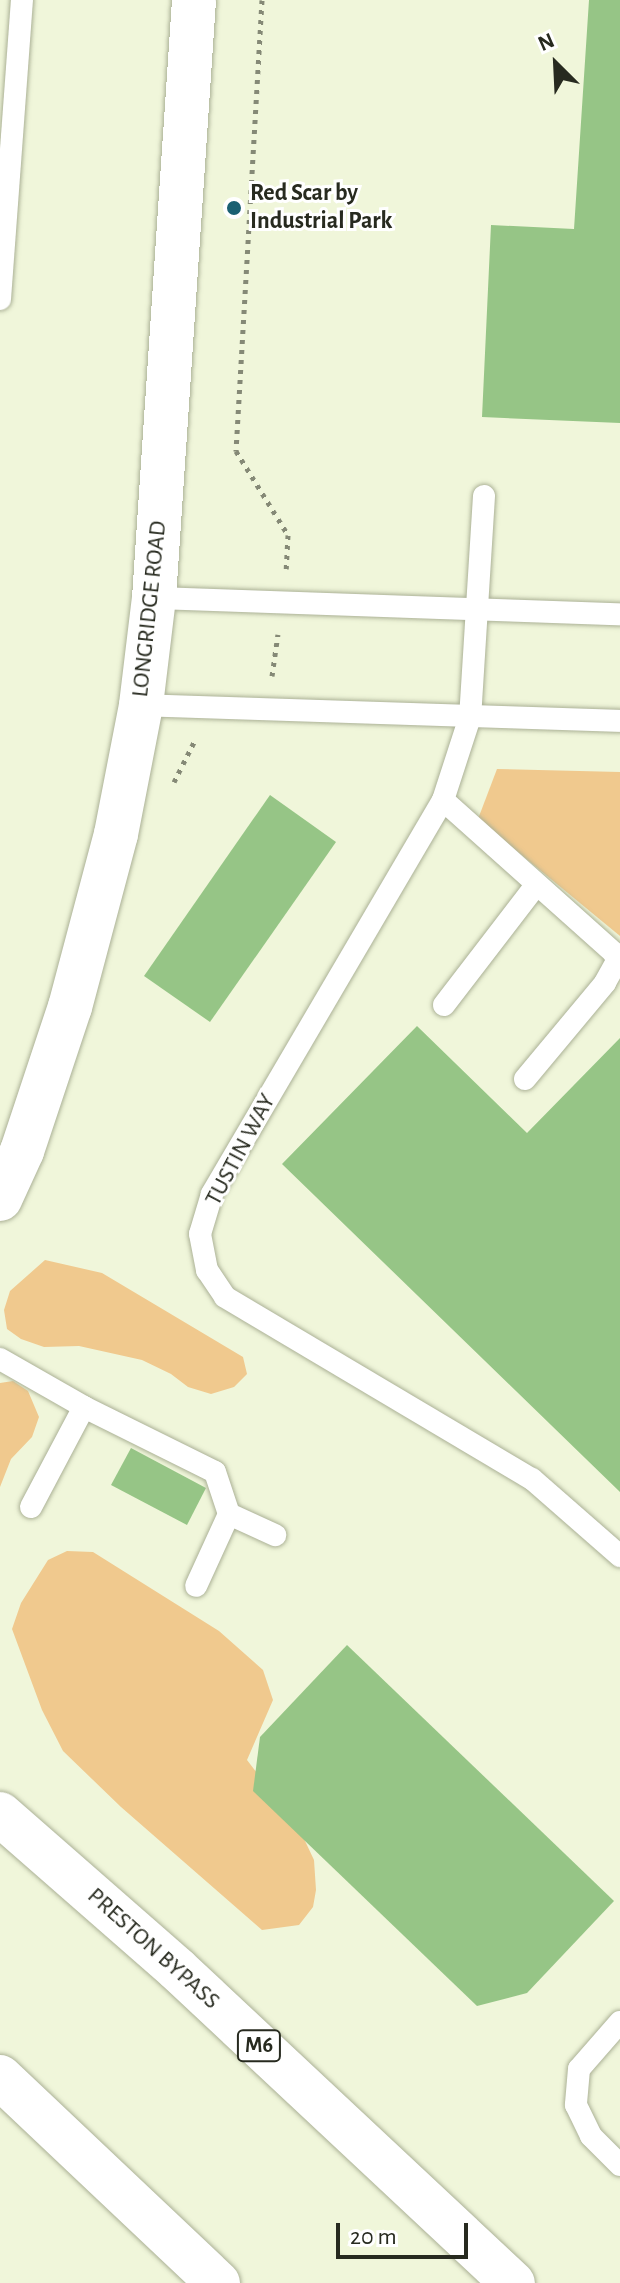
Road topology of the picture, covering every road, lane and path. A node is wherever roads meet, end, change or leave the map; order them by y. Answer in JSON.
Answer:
{"nodes":[{"id":1,"x":22,"y":0,"type":"edge"},
{"id":2,"x":194,"y":0,"type":"edge"},
{"id":3,"x":262,"y":0,"type":"edge"},
{"id":4,"x":0,"y":299,"type":"edge"},
{"id":5,"x":484,"y":496,"type":"dead end"},
{"id":6,"x":154,"y":598,"type":"junction"},
{"id":7,"x":283,"y":602,"type":"junction"},
{"id":8,"x":477,"y":609,"type":"junction"},
{"id":9,"x":620,"y":614,"type":"edge"},
{"id":10,"x":141,"y":705,"type":"junction"},
{"id":11,"x":267,"y":710,"type":"junction"},
{"id":12,"x":470,"y":717,"type":"junction"},
{"id":13,"x":620,"y":721,"type":"edge"},
{"id":14,"x":201,"y":739,"type":"dead end"},
{"id":15,"x":172,"y":788,"type":"dead end"},
{"id":16,"x":443,"y":800,"type":"junction"},
{"id":17,"x":536,"y":885,"type":"junction"},
{"id":18,"x":444,"y":1005,"type":"dead end"},
{"id":19,"x":525,"y":1079,"type":"dead end"},
{"id":20,"x":0,"y":1199,"type":"edge"},
{"id":21,"x":0,"y":1359,"type":"edge"},
{"id":22,"x":84,"y":1407,"type":"junction"},
{"id":23,"x":31,"y":1507,"type":"dead end"},
{"id":24,"x":229,"y":1514,"type":"junction"},
{"id":25,"x":275,"y":1535,"type":"dead end"},
{"id":26,"x":620,"y":1556,"type":"edge"},
{"id":27,"x":196,"y":1586,"type":"dead end"},
{"id":28,"x":0,"y":1814,"type":"edge"},
{"id":29,"x":620,"y":2022,"type":"edge"},
{"id":30,"x":0,"y":2077,"type":"edge"},
{"id":31,"x":620,"y":2165,"type":"edge"},
{"id":32,"x":218,"y":2283,"type":"edge"},
{"id":33,"x":513,"y":2283,"type":"edge"}],
"edges":[{"from":1,"to":4,"type":"lane"},
{"from":2,"to":6,"type":"main road","name":"LONGRIDGE ROAD"},
{"from":3,"to":7,"type":"path"},
{"from":5,"to":8,"type":"lane","name":"TUSTIN WAY"},
{"from":6,"to":7,"type":"lane"},
{"from":6,"to":10,"type":"main road","name":"LONGRIDGE ROAD"},
{"from":7,"to":8,"type":"lane"},
{"from":7,"to":11,"type":"path"},
{"from":8,"to":9,"type":"lane"},
{"from":8,"to":12,"type":"lane","name":"TUSTIN WAY"},
{"from":10,"to":11,"type":"lane"},
{"from":10,"to":20,"type":"main road","name":"LONGRIDGE ROAD"},
{"from":11,"to":12,"type":"lane"},
{"from":12,"to":13,"type":"lane"},
{"from":12,"to":16,"type":"lane","name":"TUSTIN WAY"},
{"from":14,"to":15,"type":"path"},
{"from":16,"to":17,"type":"lane"},
{"from":16,"to":26,"type":"lane","name":"TUSTIN WAY"},
{"from":17,"to":18,"type":"lane"},
{"from":17,"to":19,"type":"lane"},
{"from":21,"to":22,"type":"lane"},
{"from":22,"to":23,"type":"lane"},
{"from":22,"to":24,"type":"lane"},
{"from":24,"to":25,"type":"lane"},
{"from":24,"to":27,"type":"lane"},
{"from":28,"to":33,"type":"main road","name":"PRESTON BYPASS","number":"M6"},
{"from":29,"to":31,"type":"lane"},
{"from":30,"to":32,"type":"main road"}]}
